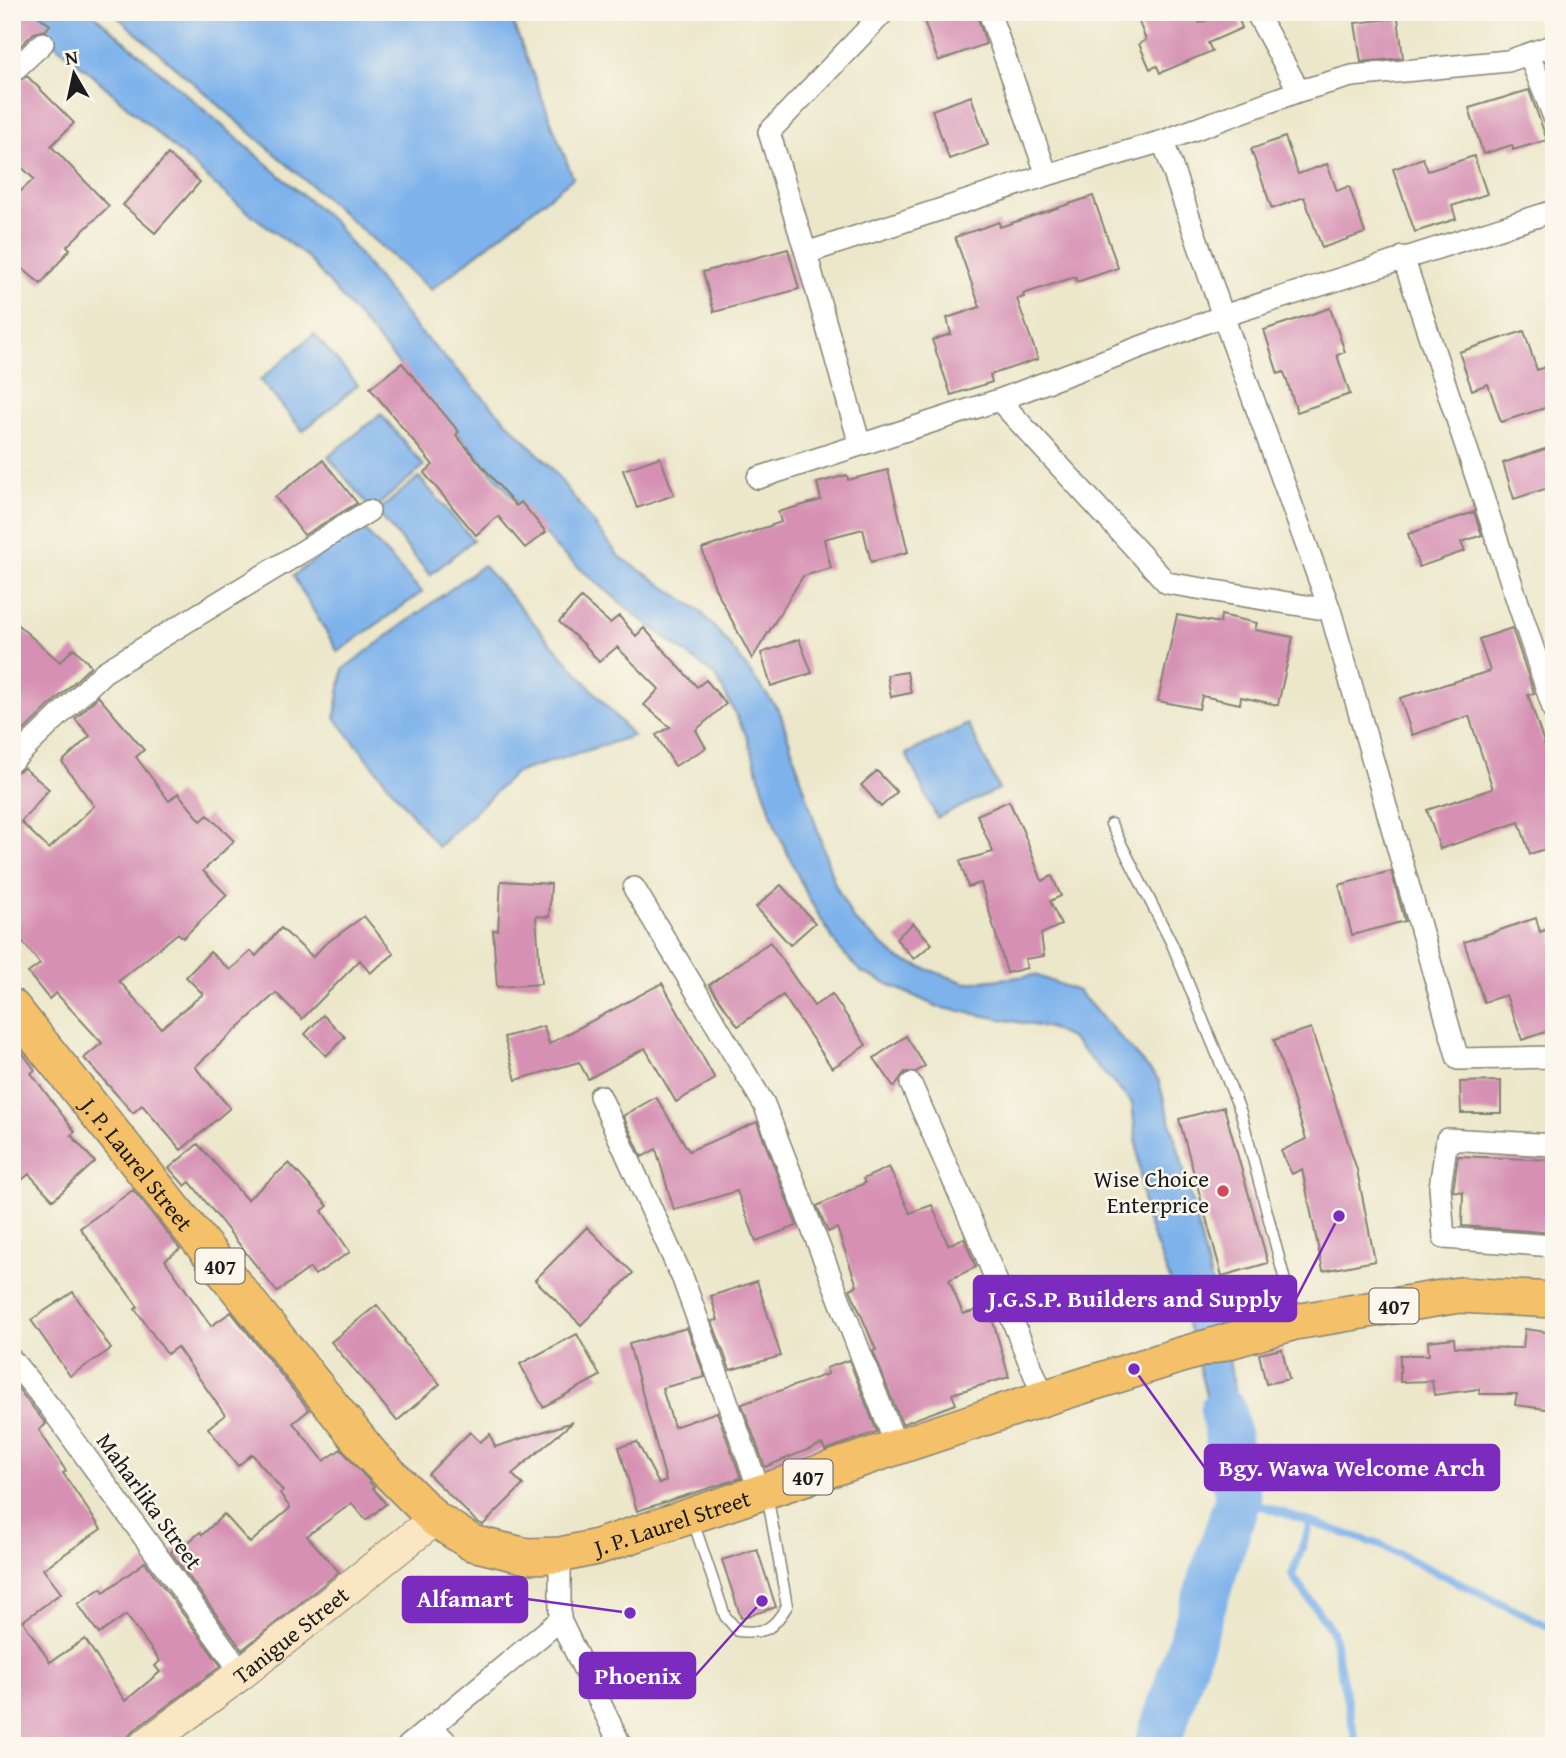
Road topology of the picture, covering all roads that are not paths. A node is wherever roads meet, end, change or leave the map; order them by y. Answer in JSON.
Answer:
{"nodes":[{"id":1,"x":884,"y":12,"type":"edge"},
{"id":2,"x":989,"y":12,"type":"edge"},
{"id":3,"x":1256,"y":12,"type":"edge"},
{"id":4,"x":43,"y":43,"type":"dead end"},
{"id":5,"x":1554,"y":45,"type":"edge"},
{"id":6,"x":1529,"y":55,"type":"junction"},
{"id":7,"x":12,"y":72,"type":"edge"},
{"id":8,"x":1299,"y":91,"type":"junction"},
{"id":9,"x":1554,"y":117,"type":"edge"},
{"id":10,"x":1163,"y":141,"type":"junction"},
{"id":11,"x":1047,"y":175,"type":"junction"},
{"id":12,"x":1554,"y":211,"type":"edge"},
{"id":13,"x":806,"y":253,"type":"junction"},
{"id":14,"x":1403,"y":257,"type":"junction"},
{"id":15,"x":1223,"y":316,"type":"junction"},
{"id":16,"x":999,"y":400,"type":"junction"},
{"id":17,"x":860,"y":445,"type":"junction"},
{"id":18,"x":758,"y":478,"type":"dead end"},
{"id":19,"x":369,"y":511,"type":"dead end"},
{"id":20,"x":1330,"y":610,"type":"junction"},
{"id":21,"x":1554,"y":711,"type":"edge"},
{"id":22,"x":12,"y":761,"type":"edge"},
{"id":23,"x":1111,"y":824,"type":"dead end"},
{"id":24,"x":634,"y":888,"type":"dead end"},
{"id":25,"x":12,"y":1007,"type":"edge"},
{"id":26,"x":1554,"y":1057,"type":"edge"},
{"id":27,"x":911,"y":1084,"type":"dead end"},
{"id":28,"x":600,"y":1097,"type":"dead end"},
{"id":29,"x":1554,"y":1145,"type":"edge"},
{"id":30,"x":1554,"y":1246,"type":"edge"},
{"id":31,"x":1554,"y":1300,"type":"edge"},
{"id":32,"x":1296,"y":1322,"type":"junction"},
{"id":33,"x":12,"y":1360,"type":"edge"},
{"id":34,"x":1044,"y":1398,"type":"junction"},
{"id":35,"x":897,"y":1448,"type":"junction"},
{"id":36,"x":764,"y":1491,"type":"junction"},
{"id":37,"x":691,"y":1515,"type":"junction"},
{"id":38,"x":435,"y":1519,"type":"junction"},
{"id":39,"x":560,"y":1555,"type":"junction"},
{"id":40,"x":560,"y":1620,"type":"junction"},
{"id":41,"x":242,"y":1673,"type":"junction"},
{"id":42,"x":431,"y":1726,"type":"junction"},
{"id":43,"x":144,"y":1746,"type":"edge"},
{"id":44,"x":408,"y":1746,"type":"edge"},
{"id":45,"x":450,"y":1746,"type":"edge"},
{"id":46,"x":621,"y":1746,"type":"edge"}],
"edges":[{"from":1,"to":13,"type":"street"},
{"from":2,"to":11,"type":"street"},
{"from":3,"to":8,"type":"street"},
{"from":4,"to":7,"type":"street"},
{"from":5,"to":6,"type":"street"},
{"from":6,"to":8,"type":"street"},
{"from":6,"to":9,"type":"street"},
{"from":8,"to":10,"type":"street"},
{"from":10,"to":11,"type":"street"},
{"from":10,"to":15,"type":"street"},
{"from":11,"to":13,"type":"street"},
{"from":12,"to":14,"type":"street"},
{"from":13,"to":17,"type":"street"},
{"from":14,"to":15,"type":"street"},
{"from":14,"to":21,"type":"street"},
{"from":15,"to":16,"type":"street"},
{"from":15,"to":20,"type":"street"},
{"from":16,"to":17,"type":"street"},
{"from":16,"to":20,"type":"street"},
{"from":17,"to":18,"type":"street"},
{"from":19,"to":22,"type":"street"},
{"from":20,"to":26,"type":"street"},
{"from":23,"to":32,"type":"lane"},
{"from":24,"to":35,"type":"street"},
{"from":25,"to":38,"type":"main road","name":"J. P. Laurel Street","number":"407"},
{"from":27,"to":34,"type":"street"},
{"from":28,"to":36,"type":"street"},
{"from":29,"to":30,"type":"street"},
{"from":31,"to":32,"type":"main road","name":"J. P. Laurel Street","number":"407"},
{"from":32,"to":34,"type":"main road","name":"J. P. Laurel Street","number":"407"},
{"from":33,"to":41,"type":"street","name":"Maharlika Street"},
{"from":34,"to":35,"type":"main road","name":"J. P. Laurel Street","number":"407"},
{"from":35,"to":36,"type":"main road","name":"J. P. Laurel Street","number":"407"},
{"from":36,"to":37,"type":"main road","name":"J. P. Laurel Street","number":"407"},
{"from":36,"to":37,"type":"lane"},
{"from":37,"to":39,"type":"main road","name":"J. P. Laurel Street","number":"407"},
{"from":38,"to":39,"type":"main road","name":"J. P. Laurel Street","number":"407"},
{"from":38,"to":41,"type":"street","name":"Tanigue Street"},
{"from":39,"to":40,"type":"street"},
{"from":40,"to":42,"type":"street"},
{"from":40,"to":46,"type":"street"},
{"from":41,"to":43,"type":"street","name":"Tanigue Street"},
{"from":42,"to":44,"type":"street"},
{"from":42,"to":45,"type":"street"}]}
